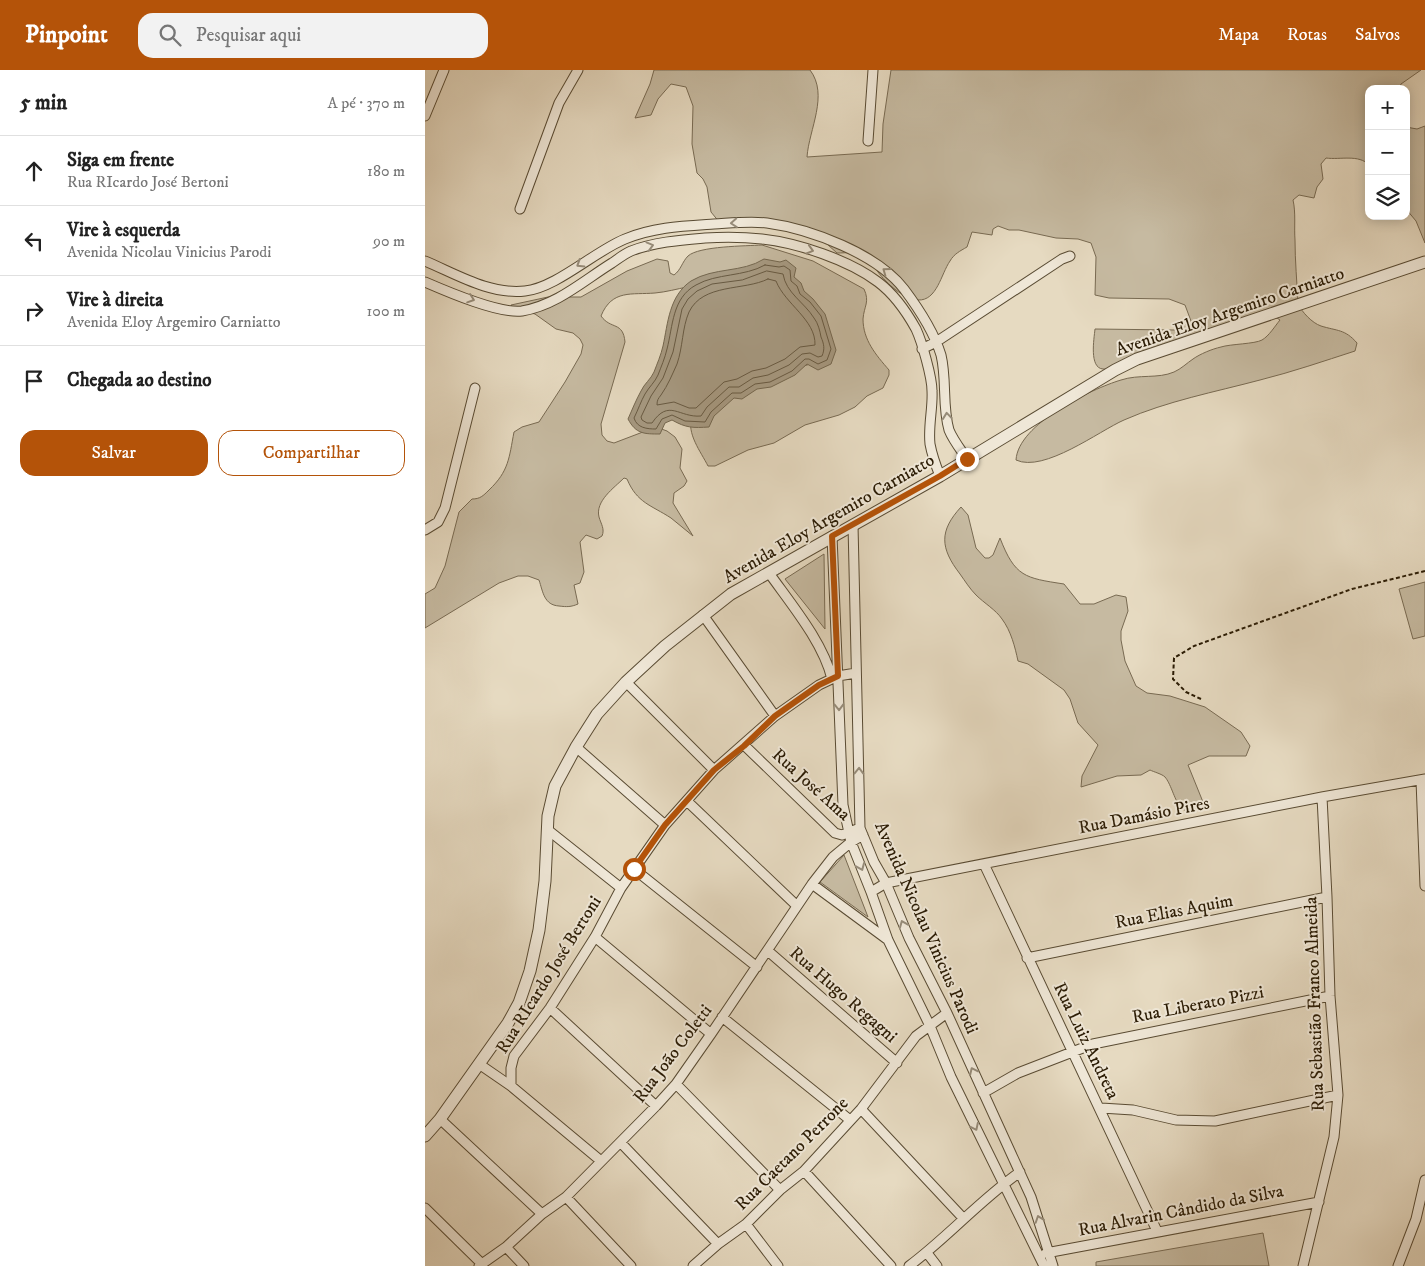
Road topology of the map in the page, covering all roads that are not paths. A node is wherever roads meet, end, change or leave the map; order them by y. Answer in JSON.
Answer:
{"nodes":[{"id":1,"x":444,"y":70,"type":"edge"},
{"id":2,"x":577,"y":70,"type":"edge"},
{"id":3,"x":873,"y":70,"type":"edge"},
{"id":4,"x":425,"y":116,"type":"edge"},
{"id":5,"x":868,"y":141,"type":"dead end"},
{"id":6,"x":520,"y":209,"type":"dead end"},
{"id":7,"x":1070,"y":256,"type":"dead end"},
{"id":8,"x":425,"y":261,"type":"edge"},
{"id":9,"x":1425,"y":262,"type":"edge"},
{"id":10,"x":425,"y":282,"type":"edge"},
{"id":11,"x":936,"y":342,"type":"junction"},
{"id":12,"x":922,"y":349,"type":"junction"},
{"id":13,"x":475,"y":388,"type":"dead end"},
{"id":14,"x":967,"y":459,"type":"junction"},
{"id":15,"x":940,"y":476,"type":"junction"},
{"id":16,"x":853,"y":525,"type":"junction"},
{"id":17,"x":425,"y":530,"type":"edge"},
{"id":18,"x":832,"y":536,"type":"junction"},
{"id":19,"x":769,"y":573,"type":"junction"},
{"id":20,"x":703,"y":615,"type":"junction"},
{"id":21,"x":856,"y":673,"type":"junction"},
{"id":22,"x":835,"y":678,"type":"junction"},
{"id":23,"x":627,"y":682,"type":"junction"},
{"id":24,"x":775,"y":716,"type":"junction"},
{"id":25,"x":744,"y":746,"type":"junction"},
{"id":26,"x":576,"y":747,"type":"junction"},
{"id":27,"x":714,"y":770,"type":"junction"},
{"id":28,"x":1423,"y":780,"type":"edge"},
{"id":29,"x":1322,"y":797,"type":"junction"},
{"id":30,"x":688,"y":802,"type":"junction"},
{"id":31,"x":665,"y":825,"type":"junction"},
{"id":32,"x":548,"y":830,"type":"junction"},
{"id":33,"x":862,"y":832,"type":"junction"},
{"id":34,"x":849,"y":838,"type":"junction"},
{"id":35,"x":985,"y":864,"type":"junction"},
{"id":36,"x":634,"y":869,"type":"junction"},
{"id":37,"x":886,"y":883,"type":"junction"},
{"id":38,"x":812,"y":884,"type":"junction"},
{"id":39,"x":1425,"y":886,"type":"edge"},
{"id":40,"x":621,"y":888,"type":"junction"},
{"id":41,"x":871,"y":892,"type":"junction"},
{"id":42,"x":1327,"y":897,"type":"junction"},
{"id":43,"x":796,"y":905,"type":"junction"},
{"id":44,"x":595,"y":937,"type":"junction"},
{"id":45,"x":888,"y":940,"type":"junction"},
{"id":46,"x":768,"y":951,"type":"junction"},
{"id":47,"x":1027,"y":958,"type":"junction"},
{"id":48,"x":757,"y":967,"type":"junction"},
{"id":49,"x":1330,"y":996,"type":"junction"},
{"id":50,"x":550,"y":1008,"type":"junction"},
{"id":51,"x":947,"y":1013,"type":"junction"},
{"id":52,"x":722,"y":1017,"type":"junction"},
{"id":53,"x":930,"y":1026,"type":"junction"},
{"id":54,"x":711,"y":1034,"type":"junction"},
{"id":55,"x":1073,"y":1051,"type":"junction"},
{"id":56,"x":897,"y":1063,"type":"junction"},
{"id":57,"x":479,"y":1064,"type":"junction"},
{"id":58,"x":676,"y":1084,"type":"junction"},
{"id":59,"x":511,"y":1086,"type":"junction"},
{"id":60,"x":983,"y":1093,"type":"junction"},
{"id":61,"x":1338,"y":1095,"type":"junction"},
{"id":62,"x":657,"y":1106,"type":"junction"},
{"id":63,"x":1101,"y":1108,"type":"junction"},
{"id":64,"x":861,"y":1109,"type":"junction"},
{"id":65,"x":440,"y":1120,"type":"junction"},
{"id":66,"x":850,"y":1120,"type":"junction"},
{"id":67,"x":425,"y":1136,"type":"edge"},
{"id":68,"x":621,"y":1143,"type":"junction"},
{"id":69,"x":601,"y":1160,"type":"junction"},
{"id":70,"x":804,"y":1171,"type":"junction"},
{"id":71,"x":1019,"y":1172,"type":"junction"},
{"id":72,"x":1425,"y":1180,"type":"edge"},
{"id":73,"x":1003,"y":1184,"type":"junction"},
{"id":74,"x":780,"y":1190,"type":"junction"},
{"id":75,"x":566,"y":1196,"type":"junction"},
{"id":76,"x":1319,"y":1202,"type":"junction"},
{"id":77,"x":425,"y":1208,"type":"edge"},
{"id":78,"x":542,"y":1214,"type":"junction"},
{"id":79,"x":963,"y":1218,"type":"junction"},
{"id":80,"x":746,"y":1224,"type":"junction"},
{"id":81,"x":1157,"y":1231,"type":"junction"},
{"id":82,"x":718,"y":1244,"type":"junction"},
{"id":83,"x":507,"y":1247,"type":"junction"},
{"id":84,"x":1050,"y":1252,"type":"junction"},
{"id":85,"x":927,"y":1253,"type":"junction"},
{"id":86,"x":1039,"y":1256,"type":"junction"},
{"id":87,"x":481,"y":1265,"type":"edge"},
{"id":88,"x":524,"y":1266,"type":"edge"},
{"id":89,"x":631,"y":1266,"type":"edge"},
{"id":90,"x":693,"y":1266,"type":"edge"},
{"id":91,"x":778,"y":1266,"type":"edge"},
{"id":92,"x":891,"y":1266,"type":"edge"},
{"id":93,"x":909,"y":1266,"type":"edge"},
{"id":94,"x":937,"y":1266,"type":"edge"},
{"id":95,"x":1044,"y":1266,"type":"edge"},
{"id":96,"x":1053,"y":1266,"type":"edge"},
{"id":97,"x":1303,"y":1266,"type":"edge"},
{"id":98,"x":1398,"y":1266,"type":"edge"}],
"edges":[{"from":1,"to":4,"type":"street"},
{"from":2,"to":6,"type":"street"},
{"from":3,"to":5,"type":"street"},
{"from":7,"to":11,"type":"street"},
{"from":11,"to":8,"type":"street","one_way":true},
{"from":9,"to":14,"type":"street","name":"Avenida Eloy Argemiro Carniatto"},
{"from":10,"to":12,"type":"street","one_way":true},
{"from":11,"to":12,"type":"street"},
{"from":14,"to":11,"type":"street","one_way":true},
{"from":12,"to":15,"type":"street"},
{"from":13,"to":17,"type":"street"},
{"from":14,"to":15,"type":"street","name":"Avenida Eloy Argemiro Carniatto"},
{"from":15,"to":16,"type":"street","name":"Avenida Eloy Argemiro Carniatto"},
{"from":16,"to":18,"type":"street","name":"Avenida Eloy Argemiro Carniatto"},
{"from":16,"to":21,"type":"street","name":"Avenida Nicolau Vinicius Parodi"},
{"from":18,"to":19,"type":"street","name":"Avenida Eloy Argemiro Carniatto"},
{"from":18,"to":22,"type":"street","name":"Avenida Nicolau Vinicius Parodi"},
{"from":19,"to":20,"type":"street","name":"Avenida Eloy Argemiro Carniatto"},
{"from":19,"to":22,"type":"street"},
{"from":20,"to":23,"type":"street","name":"Avenida Eloy Argemiro Carniatto"},
{"from":20,"to":24,"type":"street"},
{"from":21,"to":22,"type":"street","name":"Rua RIcardo José Bertoni"},
{"from":33,"to":21,"type":"street","name":"Avenida Nicolau Vinicius Parodi","one_way":true},
{"from":22,"to":24,"type":"street","name":"Rua RIcardo José Bertoni"},
{"from":22,"to":34,"type":"street","name":"Avenida Nicolau Vinicius Parodi","one_way":true},
{"from":23,"to":26,"type":"street","name":"Avenida Eloy Argemiro Carniatto"},
{"from":23,"to":27,"type":"street"},
{"from":24,"to":25,"type":"street","name":"Rua RIcardo José Bertoni"},
{"from":25,"to":27,"type":"street","name":"Rua RIcardo José Bertoni"},
{"from":25,"to":34,"type":"street","name":"Rua José Ama"},
{"from":26,"to":31,"type":"street"},
{"from":26,"to":32,"type":"street","name":"Avenida Eloy Argemiro Carniatto"},
{"from":27,"to":30,"type":"street","name":"Rua RIcardo José Bertoni"},
{"from":28,"to":29,"type":"street","name":"Rua Damásio Pires"},
{"from":28,"to":39,"type":"street"},
{"from":29,"to":35,"type":"street","name":"Rua Damásio Pires"},
{"from":29,"to":42,"type":"street","name":"Rua Sebastião Franco Almeida"},
{"from":30,"to":31,"type":"street","name":"Rua RIcardo José Bertoni"},
{"from":30,"to":43,"type":"street"},
{"from":31,"to":36,"type":"street","name":"Rua RIcardo José Bertoni"},
{"from":32,"to":40,"type":"street"},
{"from":32,"to":57,"type":"street","name":"Avenida Eloy Argemiro Carniatto"},
{"from":33,"to":34,"type":"street","name":"Rua João Coletti"},
{"from":33,"to":37,"type":"street","name":"Avenida Nicolau Vinicius Parodi"},
{"from":34,"to":38,"type":"street","name":"Rua João Coletti"},
{"from":34,"to":41,"type":"street","name":"Avenida Nicolau Vinicius Parodi","one_way":true},
{"from":35,"to":37,"type":"street","name":"Rua Damásio Pires"},
{"from":35,"to":47,"type":"street","name":"Rua Luiz Andreta"},
{"from":36,"to":40,"type":"street","name":"Rua RIcardo José Bertoni"},
{"from":36,"to":48,"type":"street"},
{"from":37,"to":41,"type":"street","name":"Rua Damásio Pires"},
{"from":51,"to":37,"type":"street","name":"Avenida Nicolau Vinicius Parodi","one_way":true},
{"from":38,"to":43,"type":"street","name":"Rua João Coletti"},
{"from":38,"to":45,"type":"street"},
{"from":40,"to":44,"type":"street","name":"Rua RIcardo José Bertoni"},
{"from":41,"to":45,"type":"street","name":"Avenida Nicolau Vinicius Parodi"},
{"from":42,"to":47,"type":"street","name":"Rua Elias Aquim"},
{"from":42,"to":49,"type":"street","name":"Rua Sebastião Franco Almeida"},
{"from":43,"to":46,"type":"street","name":"Rua João Coletti"},
{"from":44,"to":50,"type":"street","name":"Rua RIcardo José Bertoni"},
{"from":44,"to":54,"type":"street"},
{"from":45,"to":53,"type":"street","name":"Avenida Nicolau Vinicius Parodi"},
{"from":46,"to":48,"type":"street","name":"Rua João Coletti"},
{"from":46,"to":56,"type":"street","name":"Rua Hugo Regagni"},
{"from":47,"to":55,"type":"street","name":"Rua Luiz Andreta"},
{"from":48,"to":52,"type":"street","name":"Rua João Coletti"},
{"from":49,"to":55,"type":"street","name":"Rua Liberato Pizzi"},
{"from":49,"to":61,"type":"street","name":"Rua Sebastião Franco Almeida"},
{"from":50,"to":59,"type":"street","name":"Rua RIcardo José Bertoni"},
{"from":50,"to":62,"type":"street"},
{"from":51,"to":53,"type":"street","name":"Rua Caetano Perrone"},
{"from":60,"to":51,"type":"street","name":"Avenida Nicolau Vinicius Parodi","one_way":true},
{"from":52,"to":54,"type":"street","name":"Rua João Coletti"},
{"from":52,"to":66,"type":"street"},
{"from":53,"to":56,"type":"street","name":"Rua Caetano Perrone"},
{"from":53,"to":73,"type":"street","name":"Avenida Nicolau Vinicius Parodi","one_way":true},
{"from":54,"to":58,"type":"street","name":"Rua João Coletti"},
{"from":55,"to":60,"type":"street","name":"Rua Liberato Pizzi"},
{"from":55,"to":63,"type":"street","name":"Rua Luiz Andreta"},
{"from":56,"to":64,"type":"street","name":"Rua Caetano Perrone"},
{"from":57,"to":59,"type":"street"},
{"from":57,"to":65,"type":"street","name":"Avenida Eloy Argemiro Carniatto"},
{"from":58,"to":62,"type":"street","name":"Rua João Coletti"},
{"from":58,"to":74,"type":"street"},
{"from":59,"to":69,"type":"street"},
{"from":60,"to":71,"type":"street","name":"Avenida Nicolau Vinicius Parodi"},
{"from":61,"to":63,"type":"street"},
{"from":61,"to":76,"type":"street","name":"Rua Sebastião Franco Almeida"},
{"from":62,"to":68,"type":"street","name":"Rua João Coletti"},
{"from":63,"to":81,"type":"street","name":"Rua Luiz Andreta"},
{"from":64,"to":66,"type":"street","name":"Rua Caetano Perrone"},
{"from":64,"to":79,"type":"street"},
{"from":65,"to":67,"type":"street","name":"Avenida Eloy Argemiro Carniatto"},
{"from":65,"to":78,"type":"street"},
{"from":66,"to":70,"type":"street","name":"Rua Caetano Perrone"},
{"from":68,"to":69,"type":"street","name":"Rua João Coletti"},
{"from":68,"to":82,"type":"street"},
{"from":69,"to":75,"type":"street","name":"Rua João Coletti"},
{"from":70,"to":74,"type":"street","name":"Rua Caetano Perrone"},
{"from":70,"to":92,"type":"street"},
{"from":71,"to":73,"type":"street"},
{"from":84,"to":71,"type":"street","name":"Avenida Nicolau Vinicius Parodi","one_way":true},
{"from":72,"to":98,"type":"street"},
{"from":73,"to":79,"type":"street"},
{"from":73,"to":86,"type":"street","name":"Avenida Nicolau Vinicius Parodi"},
{"from":74,"to":80,"type":"street","name":"Rua Caetano Perrone"},
{"from":75,"to":78,"type":"street","name":"Rua João Coletti"},
{"from":75,"to":89,"type":"street"},
{"from":76,"to":81,"type":"street","name":"Rua Alvarin Cândido da Silva"},
{"from":76,"to":97,"type":"street","name":"Rua Sebastião Franco Almeida"},
{"from":77,"to":87,"type":"street"},
{"from":78,"to":83,"type":"street","name":"Rua João Coletti"},
{"from":79,"to":85,"type":"street"},
{"from":80,"to":82,"type":"street","name":"Rua Caetano Perrone"},
{"from":80,"to":91,"type":"street"},
{"from":81,"to":84,"type":"street","name":"Rua Alvarin Cândido da Silva"},
{"from":82,"to":90,"type":"street","name":"Rua Caetano Perrone"},
{"from":83,"to":87,"type":"street","name":"Rua João Coletti"},
{"from":83,"to":88,"type":"street"},
{"from":84,"to":86,"type":"street","name":"Rua Alvarin Cândido da Silva"},
{"from":84,"to":96,"type":"street","name":"Avenida Nicolau Vinicius Parodi"},
{"from":85,"to":93,"type":"street"},
{"from":85,"to":94,"type":"street"},
{"from":86,"to":95,"type":"street","name":"Avenida Nicolau Vinicius Parodi"}]}
